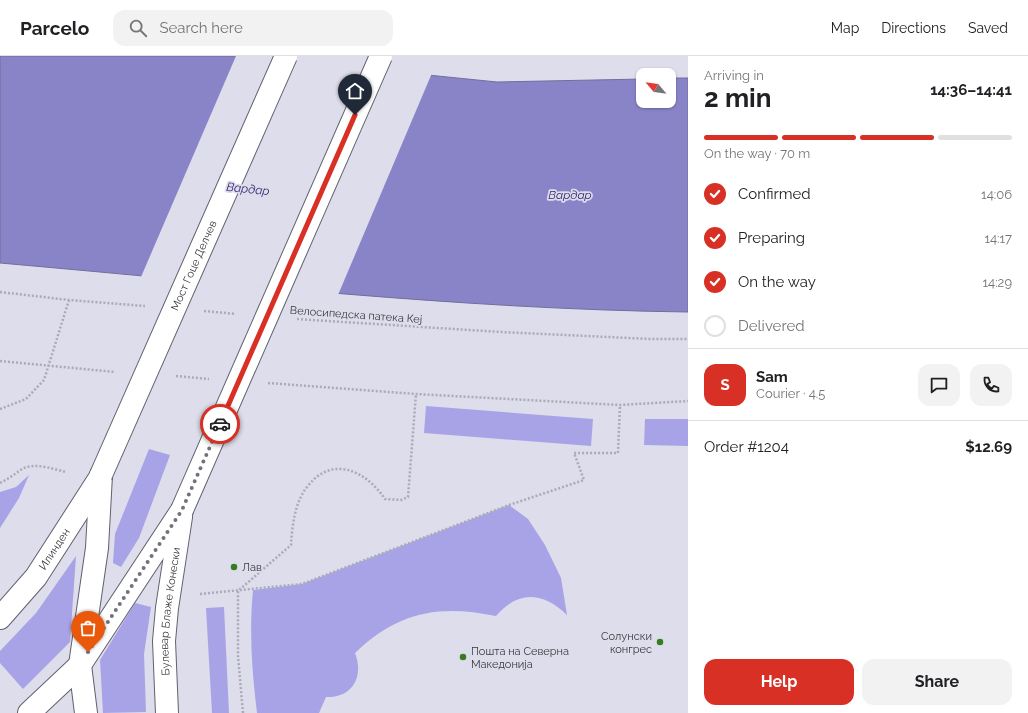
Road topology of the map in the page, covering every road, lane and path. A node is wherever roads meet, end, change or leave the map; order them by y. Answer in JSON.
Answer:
{"nodes":[{"id":1,"x":286,"y":56,"type":"edge"},
{"id":2,"x":381,"y":56,"type":"edge"},
{"id":3,"x":0,"y":292,"type":"edge"},
{"id":4,"x":69,"y":300,"type":"junction"},
{"id":5,"x":148,"y":307,"type":"dead end"},
{"id":6,"x":202,"y":311,"type":"dead end"},
{"id":7,"x":242,"y":314,"type":"dead end"},
{"id":8,"x":296,"y":319,"type":"dead end"},
{"id":9,"x":688,"y":339,"type":"edge"},
{"id":10,"x":0,"y":361,"type":"edge"},
{"id":11,"x":48,"y":367,"type":"junction"},
{"id":12,"x":118,"y":372,"type":"dead end"},
{"id":13,"x":173,"y":376,"type":"dead end"},
{"id":14,"x":212,"y":379,"type":"dead end"},
{"id":15,"x":267,"y":383,"type":"dead end"},
{"id":16,"x":416,"y":394,"type":"junction"},
{"id":17,"x":688,"y":401,"type":"edge"},
{"id":18,"x":620,"y":405,"type":"junction"},
{"id":19,"x":0,"y":409,"type":"edge"},
{"id":20,"x":66,"y":472,"type":"dead end"},
{"id":21,"x":101,"y":475,"type":"junction"},
{"id":22,"x":0,"y":482,"type":"edge"},
{"id":23,"x":182,"y":510,"type":"junction"},
{"id":24,"x":238,"y":591,"type":"junction"},
{"id":25,"x":200,"y":594,"type":"dead end"},
{"id":26,"x":0,"y":618,"type":"edge"},
{"id":27,"x":80,"y":665,"type":"junction"},
{"id":28,"x":29,"y":713,"type":"edge"},
{"id":29,"x":86,"y":713,"type":"edge"},
{"id":30,"x":167,"y":713,"type":"edge"},
{"id":31,"x":243,"y":713,"type":"edge"}],
"edges":[{"from":1,"to":21,"type":"street","name":"Мост Гоце Делчев","bridge":true},
{"from":2,"to":23,"type":"street","bridge":true},
{"from":3,"to":4,"type":"path"},
{"from":4,"to":5,"type":"path"},
{"from":4,"to":11,"type":"path"},
{"from":6,"to":7,"type":"path"},
{"from":8,"to":9,"type":"path","name":"Велосипедска патека Кеј"},
{"from":10,"to":11,"type":"path"},
{"from":11,"to":12,"type":"path"},
{"from":11,"to":19,"type":"path"},
{"from":13,"to":14,"type":"path"},
{"from":15,"to":16,"type":"path"},
{"from":16,"to":18,"type":"path"},
{"from":16,"to":24,"type":"path"},
{"from":17,"to":18,"type":"path"},
{"from":18,"to":24,"type":"path"},
{"from":20,"to":22,"type":"path"},
{"from":21,"to":26,"type":"street","name":"Илинден"},
{"from":21,"to":27,"type":"street"},
{"from":23,"to":27,"type":"street"},
{"from":23,"to":30,"type":"street","name":"Булевар Блаже Конески"},
{"from":24,"to":25,"type":"path"},
{"from":24,"to":31,"type":"path"},
{"from":27,"to":28,"type":"street"},
{"from":27,"to":29,"type":"street"}]}
